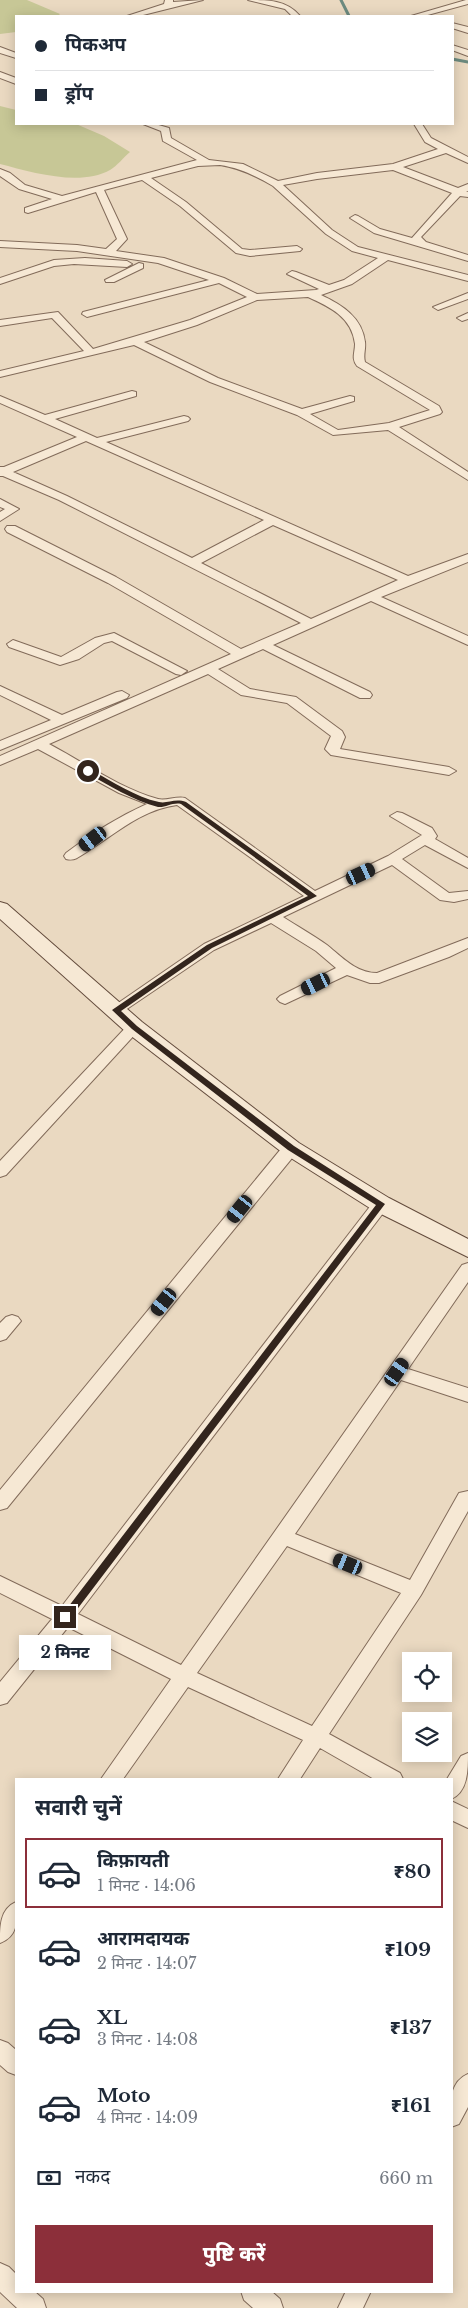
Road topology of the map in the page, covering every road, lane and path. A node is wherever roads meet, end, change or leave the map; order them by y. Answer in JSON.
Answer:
{"nodes":[{"id":1,"x":199,"y":0,"type":"edge"},
{"id":2,"x":252,"y":0,"type":"edge"},
{"id":3,"x":168,"y":2,"type":"edge"},
{"id":4,"x":468,"y":2,"type":"edge"},
{"id":5,"x":134,"y":15,"type":"edge"},
{"id":6,"x":295,"y":15,"type":"edge"},
{"id":7,"x":423,"y":15,"type":"edge"},
{"id":8,"x":454,"y":48,"type":"edge"},
{"id":9,"x":0,"y":50,"type":"edge"},
{"id":10,"x":468,"y":53,"type":"edge"},
{"id":11,"x":15,"y":56,"type":"edge"},
{"id":12,"x":0,"y":75,"type":"edge"},
{"id":13,"x":15,"y":81,"type":"edge"},
{"id":14,"x":150,"y":125,"type":"edge"},
{"id":15,"x":419,"y":125,"type":"edge"},
{"id":16,"x":446,"y":150,"type":"junction"},
{"id":17,"x":468,"y":160,"type":"edge"},
{"id":18,"x":207,"y":162,"type":"junction"},
{"id":19,"x":394,"y":167,"type":"junction"},
{"id":20,"x":0,"y":172,"type":"edge"},
{"id":21,"x":145,"y":178,"type":"junction"},
{"id":22,"x":276,"y":184,"type":"junction"},
{"id":23,"x":468,"y":186,"type":"edge"},
{"id":24,"x":99,"y":189,"type":"junction"},
{"id":25,"x":463,"y":194,"type":"edge"},
{"id":26,"x":61,"y":199,"type":"junction"},
{"id":27,"x":28,"y":210,"type":"dead end"},
{"id":28,"x":355,"y":218,"type":"dead end"},
{"id":29,"x":0,"y":244,"type":"edge"},
{"id":30,"x":423,"y":244,"type":"junction"},
{"id":31,"x":298,"y":249,"type":"dead end"},
{"id":32,"x":109,"y":252,"type":"junction"},
{"id":33,"x":385,"y":258,"type":"junction"},
{"id":34,"x":468,"y":258,"type":"edge"},
{"id":35,"x":143,"y":265,"type":"junction"},
{"id":36,"x":180,"y":266,"type":"junction"},
{"id":37,"x":292,"y":274,"type":"dead end"},
{"id":38,"x":468,"y":278,"type":"edge"},
{"id":39,"x":110,"y":280,"type":"dead end"},
{"id":40,"x":220,"y":280,"type":"junction"},
{"id":41,"x":0,"y":281,"type":"edge"},
{"id":42,"x":329,"y":289,"type":"junction"},
{"id":43,"x":310,"y":294,"type":"junction"},
{"id":44,"x":468,"y":296,"type":"edge"},
{"id":45,"x":256,"y":297,"type":"junction"},
{"id":46,"x":438,"y":306,"type":"dead end"},
{"id":47,"x":87,"y":314,"type":"dead end"},
{"id":48,"x":0,"y":323,"type":"edge"},
{"id":49,"x":213,"y":327,"type":"dead end"},
{"id":50,"x":137,"y":342,"type":"junction"},
{"id":51,"x":150,"y":347,"type":"junction"},
{"id":52,"x":91,"y":353,"type":"junction"},
{"id":53,"x":0,"y":374,"type":"edge"},
{"id":54,"x":132,"y":394,"type":"dead end"},
{"id":55,"x":350,"y":399,"type":"dead end"},
{"id":56,"x":1,"y":400,"type":"edge"},
{"id":57,"x":301,"y":413,"type":"junction"},
{"id":58,"x":44,"y":419,"type":"junction"},
{"id":59,"x":184,"y":419,"type":"dead end"},
{"id":60,"x":390,"y":426,"type":"junction"},
{"id":61,"x":92,"y":439,"type":"junction"},
{"id":62,"x":1,"y":471,"type":"edge"},
{"id":63,"x":468,"y":477,"type":"edge"},
{"id":64,"x":0,"y":502,"type":"edge"},
{"id":65,"x":0,"y":517,"type":"edge"},
{"id":66,"x":273,"y":520,"type":"junction"},
{"id":67,"x":11,"y":529,"type":"dead end"},
{"id":68,"x":468,"y":558,"type":"edge"},
{"id":69,"x":192,"y":563,"type":"junction"},
{"id":70,"x":408,"y":580,"type":"junction"},
{"id":71,"x":372,"y":597,"type":"junction"},
{"id":72,"x":312,"y":624,"type":"junction"},
{"id":73,"x":468,"y":641,"type":"edge"},
{"id":74,"x":13,"y":644,"type":"dead end"},
{"id":75,"x":264,"y":645,"type":"junction"},
{"id":76,"x":237,"y":653,"type":"junction"},
{"id":77,"x":209,"y":669,"type":"junction"},
{"id":78,"x":182,"y":671,"type":"junction"},
{"id":79,"x":0,"y":690,"type":"edge"},
{"id":80,"x":365,"y":695,"type":"dead end"},
{"id":81,"x":61,"y":720,"type":"junction"},
{"id":82,"x":38,"y":744,"type":"junction"},
{"id":83,"x":0,"y":746,"type":"edge"},
{"id":84,"x":0,"y":761,"type":"edge"},
{"id":85,"x":449,"y":771,"type":"dead end"},
{"id":86,"x":160,"y":805,"type":"junction"},
{"id":87,"x":397,"y":816,"type":"dead end"},
{"id":88,"x":426,"y":840,"type":"junction"},
{"id":89,"x":71,"y":856,"type":"dead end"},
{"id":90,"x":393,"y":859,"type":"junction"},
{"id":91,"x":468,"y":864,"type":"edge"},
{"id":92,"x":468,"y":895,"type":"edge"},
{"id":93,"x":313,"y":896,"type":"junction"},
{"id":94,"x":3,"y":914,"type":"edge"},
{"id":95,"x":271,"y":916,"type":"junction"},
{"id":96,"x":468,"y":942,"type":"edge"},
{"id":97,"x":346,"y":969,"type":"junction"},
{"id":98,"x":285,"y":999,"type":"dead end"},
{"id":99,"x":116,"y":1010,"type":"junction"},
{"id":100,"x":134,"y":1028,"type":"junction"},
{"id":101,"x":291,"y":1148,"type":"junction"},
{"id":102,"x":0,"y":1171,"type":"edge"},
{"id":103,"x":381,"y":1204,"type":"junction"},
{"id":104,"x":468,"y":1249,"type":"edge"},
{"id":105,"x":468,"y":1269,"type":"edge"},
{"id":106,"x":12,"y":1321,"type":"dead end"},
{"id":107,"x":0,"y":1335,"type":"edge"},
{"id":108,"x":397,"y":1372,"type":"junction"},
{"id":109,"x":468,"y":1394,"type":"edge"},
{"id":110,"x":466,"y":1498,"type":"dead end"},
{"id":111,"x":0,"y":1503,"type":"edge"},
{"id":112,"x":283,"y":1537,"type":"junction"},
{"id":113,"x":0,"y":1584,"type":"edge"},
{"id":114,"x":414,"y":1590,"type":"junction"},
{"id":115,"x":65,"y":1617,"type":"junction"},
{"id":116,"x":183,"y":1676,"type":"junction"},
{"id":117,"x":0,"y":1697,"type":"edge"},
{"id":118,"x":317,"y":1737,"type":"junction"},
{"id":119,"x":468,"y":1762,"type":"edge"},
{"id":120,"x":112,"y":1778,"type":"edge"},
{"id":121,"x":289,"y":1778,"type":"edge"},
{"id":122,"x":391,"y":1778,"type":"edge"},
{"id":123,"x":453,"y":1787,"type":"edge"},
{"id":124,"x":453,"y":1811,"type":"edge"},
{"id":125,"x":468,"y":1819,"type":"edge"},
{"id":126,"x":15,"y":1913,"type":"edge"},
{"id":127,"x":0,"y":1933,"type":"edge"},
{"id":128,"x":468,"y":2085,"type":"edge"},
{"id":129,"x":453,"y":2112,"type":"edge"},
{"id":130,"x":0,"y":2275,"type":"edge"},
{"id":131,"x":15,"y":2290,"type":"edge"},
{"id":132,"x":18,"y":2293,"type":"edge"},
{"id":133,"x":255,"y":2293,"type":"edge"},
{"id":134,"x":358,"y":2293,"type":"edge"},
{"id":135,"x":34,"y":2308,"type":"edge"},
{"id":136,"x":271,"y":2308,"type":"edge"},
{"id":137,"x":350,"y":2308,"type":"edge"}],
"edges":[{"from":1,"to":3,"type":"street"},
{"from":2,"to":6,"type":"street"},
{"from":3,"to":5,"type":"street"},
{"from":4,"to":7,"type":"street"},
{"from":8,"to":10,"type":"street"},
{"from":9,"to":11,"type":"street"},
{"from":12,"to":13,"type":"street"},
{"from":14,"to":18,"type":"street"},
{"from":15,"to":16,"type":"street"},
{"from":16,"to":17,"type":"street"},
{"from":16,"to":19,"type":"street"},
{"from":18,"to":21,"type":"street"},
{"from":18,"to":22,"type":"street"},
{"from":19,"to":22,"type":"street"},
{"from":19,"to":25,"type":"street"},
{"from":20,"to":26,"type":"street"},
{"from":21,"to":24,"type":"street"},
{"from":21,"to":31,"type":"street"},
{"from":22,"to":33,"type":"street"},
{"from":23,"to":25,"type":"street"},
{"from":24,"to":26,"type":"street"},
{"from":24,"to":32,"type":"street"},
{"from":25,"to":30,"type":"street"},
{"from":26,"to":27,"type":"street"},
{"from":28,"to":30,"type":"street"},
{"from":29,"to":32,"type":"street"},
{"from":30,"to":34,"type":"street"},
{"from":32,"to":36,"type":"street"},
{"from":33,"to":38,"type":"street"},
{"from":33,"to":42,"type":"street"},
{"from":35,"to":36,"type":"street"},
{"from":35,"to":39,"type":"street"},
{"from":35,"to":41,"type":"street"},
{"from":36,"to":40,"type":"street"},
{"from":37,"to":42,"type":"street"},
{"from":40,"to":45,"type":"street"},
{"from":40,"to":47,"type":"street"},
{"from":42,"to":43,"type":"street"},
{"from":43,"to":45,"type":"street"},
{"from":43,"to":60,"type":"street"},
{"from":44,"to":46,"type":"street"},
{"from":45,"to":50,"type":"street"},
{"from":48,"to":52,"type":"street"},
{"from":49,"to":51,"type":"street"},
{"from":50,"to":51,"type":"street"},
{"from":50,"to":52,"type":"street"},
{"from":51,"to":57,"type":"street"},
{"from":52,"to":53,"type":"street"},
{"from":54,"to":58,"type":"street"},
{"from":55,"to":57,"type":"street"},
{"from":56,"to":58,"type":"street"},
{"from":57,"to":60,"type":"street"},
{"from":58,"to":61,"type":"street"},
{"from":59,"to":61,"type":"street"},
{"from":60,"to":63,"type":"street"},
{"from":61,"to":62,"type":"street"},
{"from":61,"to":66,"type":"street"},
{"from":62,"to":69,"type":"street"},
{"from":64,"to":65,"type":"street"},
{"from":66,"to":69,"type":"street"},
{"from":66,"to":70,"type":"street"},
{"from":67,"to":76,"type":"street"},
{"from":68,"to":70,"type":"street"},
{"from":69,"to":72,"type":"street"},
{"from":70,"to":71,"type":"street"},
{"from":71,"to":72,"type":"street"},
{"from":71,"to":73,"type":"street"},
{"from":72,"to":75,"type":"street"},
{"from":74,"to":78,"type":"street"},
{"from":75,"to":76,"type":"street"},
{"from":75,"to":80,"type":"street"},
{"from":76,"to":77,"type":"street"},
{"from":76,"to":78,"type":"street"},
{"from":77,"to":82,"type":"street"},
{"from":77,"to":85,"type":"street"},
{"from":78,"to":81,"type":"street"},
{"from":79,"to":81,"type":"street"},
{"from":81,"to":83,"type":"street"},
{"from":82,"to":84,"type":"street"},
{"from":82,"to":86,"type":"street"},
{"from":86,"to":89,"type":"street"},
{"from":86,"to":93,"type":"street"},
{"from":87,"to":88,"type":"street"},
{"from":88,"to":90,"type":"street"},
{"from":88,"to":91,"type":"street"},
{"from":90,"to":92,"type":"street"},
{"from":90,"to":93,"type":"street"},
{"from":93,"to":95,"type":"street"},
{"from":94,"to":99,"type":"street"},
{"from":95,"to":97,"type":"street"},
{"from":95,"to":99,"type":"street"},
{"from":96,"to":97,"type":"street"},
{"from":97,"to":98,"type":"street"},
{"from":99,"to":100,"type":"street"},
{"from":100,"to":101,"type":"street"},
{"from":100,"to":102,"type":"street"},
{"from":101,"to":103,"type":"street"},
{"from":101,"to":111,"type":"street"},
{"from":103,"to":104,"type":"street"},
{"from":103,"to":115,"type":"street"},
{"from":105,"to":108,"type":"street"},
{"from":106,"to":107,"type":"street"},
{"from":108,"to":109,"type":"street"},
{"from":108,"to":112,"type":"street"},
{"from":110,"to":114,"type":"street"},
{"from":112,"to":114,"type":"street"},
{"from":112,"to":116,"type":"street"},
{"from":113,"to":115,"type":"street"},
{"from":114,"to":118,"type":"street"},
{"from":115,"to":116,"type":"street"},
{"from":115,"to":117,"type":"street"},
{"from":116,"to":118,"type":"street"},
{"from":116,"to":120,"type":"street"},
{"from":118,"to":121,"type":"street"},
{"from":118,"to":122,"type":"street"},
{"from":119,"to":123,"type":"street"},
{"from":124,"to":125,"type":"street"},
{"from":126,"to":127,"type":"street"},
{"from":128,"to":129,"type":"street"},
{"from":130,"to":131,"type":"street"},
{"from":132,"to":135,"type":"street"},
{"from":133,"to":136,"type":"street"},
{"from":134,"to":137,"type":"street"}]}
